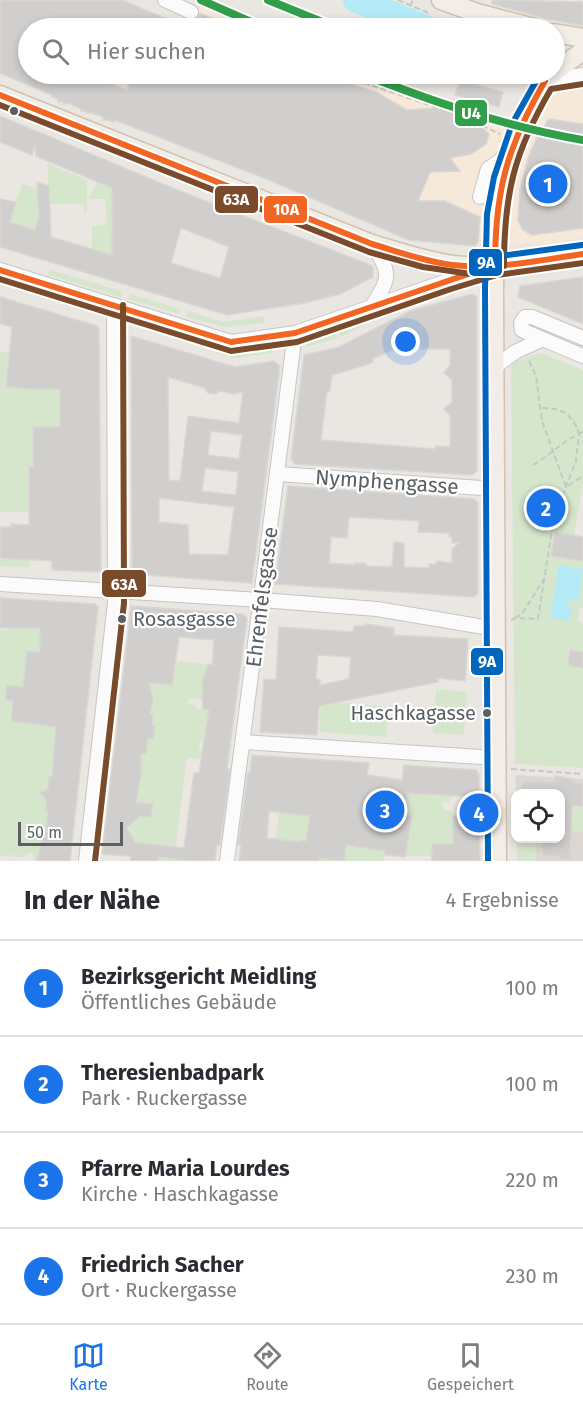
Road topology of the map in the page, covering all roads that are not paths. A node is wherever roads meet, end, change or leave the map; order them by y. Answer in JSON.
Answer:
{"nodes":[{"id":1,"x":165,"y":0,"type":"edge"},
{"id":2,"x":441,"y":0,"type":"edge"},
{"id":3,"x":191,"y":12,"type":"road end"},
{"id":4,"x":496,"y":18,"type":"edge"},
{"id":5,"x":565,"y":35,"type":"edge"},
{"id":6,"x":583,"y":38,"type":"edge"},
{"id":7,"x":583,"y":51,"type":"edge"},
{"id":8,"x":565,"y":64,"type":"edge"},
{"id":9,"x":565,"y":75,"type":"edge"},
{"id":10,"x":583,"y":75,"type":"edge"},
{"id":11,"x":545,"y":84,"type":"edge"},
{"id":12,"x":0,"y":95,"type":"edge"},
{"id":13,"x":511,"y":153,"type":"junction"},
{"id":14,"x":480,"y":196,"type":"dead end"},
{"id":15,"x":372,"y":244,"type":"junction"},
{"id":16,"x":583,"y":254,"type":"edge"},
{"id":17,"x":495,"y":266,"type":"junction"},
{"id":18,"x":0,"y":270,"type":"edge"},
{"id":19,"x":114,"y":305,"type":"junction"},
{"id":20,"x":371,"y":308,"type":"junction"},
{"id":21,"x":295,"y":333,"type":"junction"},
{"id":22,"x":583,"y":338,"type":"edge"},
{"id":23,"x":543,"y":339,"type":"junction"},
{"id":24,"x":583,"y":356,"type":"edge"},
{"id":25,"x":495,"y":366,"type":"junction"},
{"id":26,"x":278,"y":474,"type":"junction"},
{"id":27,"x":496,"y":489,"type":"junction"},
{"id":28,"x":0,"y":584,"type":"edge"},
{"id":29,"x":116,"y":590,"type":"junction"},
{"id":30,"x":261,"y":600,"type":"junction"},
{"id":31,"x":490,"y":627,"type":"junction"},
{"id":32,"x":243,"y":742,"type":"junction"},
{"id":33,"x":497,"y":763,"type":"junction"},
{"id":34,"x":86,"y":861,"type":"edge"},
{"id":35,"x":227,"y":861,"type":"edge"},
{"id":36,"x":497,"y":861,"type":"edge"}],
"edges":[{"from":1,"to":3,"type":"street"},
{"from":2,"to":4,"type":"main road"},
{"from":5,"to":6,"type":"main road"},
{"from":7,"to":8,"type":"main road"},
{"from":9,"to":10,"type":"street"},
{"from":11,"to":13,"type":"main road"},
{"from":12,"to":15,"type":"main road"},
{"from":13,"to":14,"type":"street"},
{"from":13,"to":17,"type":"main road"},
{"from":15,"to":17,"type":"main road"},
{"from":15,"to":20,"type":"street"},
{"from":16,"to":17,"type":"main road"},
{"from":17,"to":20,"type":"street"},
{"from":17,"to":25,"type":"main road"},
{"from":18,"to":19,"type":"street"},
{"from":19,"to":21,"type":"street"},
{"from":19,"to":29,"type":"street"},
{"from":20,"to":21,"type":"street"},
{"from":21,"to":26,"type":"street","name":"Ehrenfelsgasse"},
{"from":22,"to":23,"type":"street"},
{"from":23,"to":24,"type":"street"},
{"from":23,"to":25,"type":"street"},
{"from":25,"to":27,"type":"main road"},
{"from":26,"to":27,"type":"street","name":"Nymphengasse"},
{"from":26,"to":30,"type":"street","name":"Ehrenfelsgasse"},
{"from":27,"to":31,"type":"main road"},
{"from":28,"to":29,"type":"street"},
{"from":29,"to":30,"type":"street"},
{"from":29,"to":34,"type":"street"},
{"from":30,"to":31,"type":"street"},
{"from":30,"to":32,"type":"street","name":"Ehrenfelsgasse"},
{"from":31,"to":33,"type":"main road"},
{"from":32,"to":33,"type":"street"},
{"from":32,"to":35,"type":"street","name":"Ehrenfelsgasse"},
{"from":33,"to":36,"type":"main road"}]}
